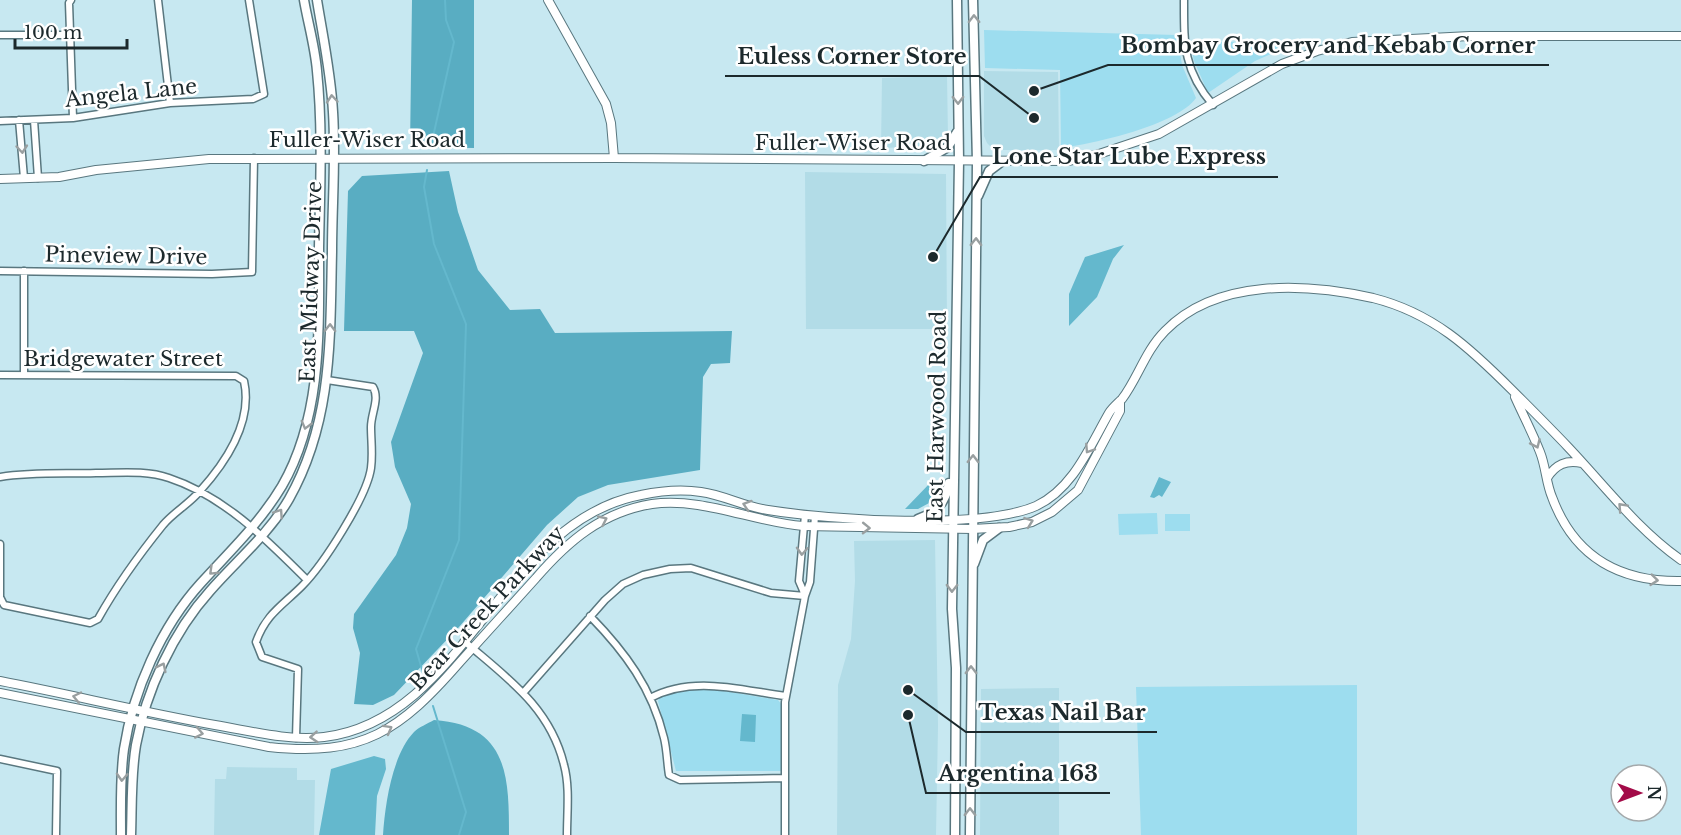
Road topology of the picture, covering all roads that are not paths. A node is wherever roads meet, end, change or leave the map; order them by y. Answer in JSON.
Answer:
{"nodes":[{"id":1,"x":71,"y":0,"type":"edge"},
{"id":2,"x":158,"y":0,"type":"edge"},
{"id":3,"x":249,"y":0,"type":"edge"},
{"id":4,"x":304,"y":0,"type":"edge"},
{"id":5,"x":317,"y":0,"type":"edge"},
{"id":6,"x":548,"y":0,"type":"edge"},
{"id":7,"x":957,"y":0,"type":"edge"},
{"id":8,"x":973,"y":0,"type":"edge"},
{"id":9,"x":1184,"y":0,"type":"edge"},
{"id":10,"x":0,"y":34,"type":"edge"},
{"id":11,"x":69,"y":36,"type":"junction"},
{"id":12,"x":1681,"y":36,"type":"edge"},
{"id":13,"x":170,"y":103,"type":"junction"},
{"id":14,"x":1214,"y":105,"type":"junction"},
{"id":15,"x":73,"y":117,"type":"junction"},
{"id":16,"x":19,"y":120,"type":"junction"},
{"id":17,"x":34,"y":120,"type":"junction"},
{"id":18,"x":0,"y":121,"type":"edge"},
{"id":19,"x":958,"y":129,"type":"junction"},
{"id":20,"x":254,"y":158,"type":"junction"},
{"id":21,"x":320,"y":158,"type":"junction"},
{"id":22,"x":333,"y":158,"type":"junction"},
{"id":23,"x":614,"y":158,"type":"junction"},
{"id":24,"x":924,"y":161,"type":"junction"},
{"id":25,"x":959,"y":161,"type":"junction"},
{"id":26,"x":976,"y":162,"type":"junction"},
{"id":27,"x":1001,"y":162,"type":"junction"},
{"id":28,"x":24,"y":178,"type":"junction"},
{"id":29,"x":38,"y":178,"type":"junction"},
{"id":30,"x":0,"y":179,"type":"edge"},
{"id":31,"x":976,"y":202,"type":"junction"},
{"id":32,"x":0,"y":271,"type":"edge"},
{"id":33,"x":24,"y":271,"type":"junction"},
{"id":34,"x":958,"y":281,"type":"junction"},
{"id":35,"x":975,"y":282,"type":"junction"},
{"id":36,"x":0,"y":375,"type":"edge"},
{"id":37,"x":24,"y":375,"type":"junction"},
{"id":38,"x":327,"y":380,"type":"junction"},
{"id":39,"x":1512,"y":391,"type":"junction"},
{"id":40,"x":1120,"y":401,"type":"junction"},
{"id":41,"x":953,"y":453,"type":"junction"},
{"id":42,"x":1582,"y":463,"type":"junction"},
{"id":43,"x":0,"y":477,"type":"edge"},
{"id":44,"x":1547,"y":478,"type":"junction"},
{"id":45,"x":200,"y":492,"type":"junction"},
{"id":46,"x":805,"y":515,"type":"junction"},
{"id":47,"x":815,"y":516,"type":"junction"},
{"id":48,"x":953,"y":518,"type":"junction"},
{"id":49,"x":972,"y":518,"type":"junction"},
{"id":50,"x":918,"y":519,"type":"junction"},
{"id":51,"x":803,"y":526,"type":"junction"},
{"id":52,"x":814,"y":526,"type":"junction"},
{"id":53,"x":253,"y":528,"type":"junction"},
{"id":54,"x":999,"y":528,"type":"junction"},
{"id":55,"x":952,"y":529,"type":"junction"},
{"id":56,"x":972,"y":529,"type":"junction"},
{"id":57,"x":263,"y":537,"type":"junction"},
{"id":58,"x":0,"y":546,"type":"edge"},
{"id":59,"x":1681,"y":560,"type":"edge"},
{"id":60,"x":972,"y":570,"type":"junction"},
{"id":61,"x":307,"y":580,"type":"junction"},
{"id":62,"x":1681,"y":581,"type":"edge"},
{"id":63,"x":805,"y":596,"type":"junction"},
{"id":64,"x":0,"y":597,"type":"edge"},
{"id":65,"x":590,"y":616,"type":"junction"},
{"id":66,"x":464,"y":641,"type":"junction"},
{"id":67,"x":473,"y":649,"type":"junction"},
{"id":68,"x":0,"y":681,"type":"edge"},
{"id":69,"x":0,"y":693,"type":"edge"},
{"id":70,"x":523,"y":693,"type":"junction"},
{"id":71,"x":785,"y":696,"type":"junction"},
{"id":72,"x":650,"y":698,"type":"junction"},
{"id":73,"x":134,"y":708,"type":"junction"},
{"id":74,"x":145,"y":711,"type":"junction"},
{"id":75,"x":131,"y":719,"type":"junction"},
{"id":76,"x":141,"y":722,"type":"junction"},
{"id":77,"x":296,"y":738,"type":"junction"},
{"id":78,"x":956,"y":750,"type":"junction"},
{"id":79,"x":970,"y":750,"type":"junction"},
{"id":80,"x":0,"y":759,"type":"edge"},
{"id":81,"x":784,"y":778,"type":"junction"},
{"id":82,"x":56,"y":835,"type":"edge"},
{"id":83,"x":121,"y":835,"type":"edge"},
{"id":84,"x":131,"y":835,"type":"edge"},
{"id":85,"x":567,"y":835,"type":"edge"},
{"id":86,"x":785,"y":835,"type":"edge"},
{"id":87,"x":955,"y":835,"type":"edge"},
{"id":88,"x":970,"y":835,"type":"edge"}],
"edges":[{"from":1,"to":11,"type":"street"},
{"from":2,"to":13,"type":"street"},
{"from":3,"to":13,"type":"street","name":"Angela Lane"},
{"from":4,"to":21,"type":"main road","name":"East Midway Drive"},
{"from":22,"to":5,"type":"main road","name":"East Midway Drive","one_way":true},
{"from":6,"to":23,"type":"street"},
{"from":7,"to":19,"type":"main road","name":"East Harwood Road","one_way":true},
{"from":26,"to":8,"type":"main road","name":"East Harwood Road","one_way":true},
{"from":9,"to":14,"type":"street"},
{"from":10,"to":11,"type":"street"},
{"from":11,"to":15,"type":"street"},
{"from":12,"to":14,"type":"street","name":"Fuller-Wiser Road"},
{"from":13,"to":15,"type":"street","name":"Angela Lane"},
{"from":14,"to":27,"type":"street","name":"Fuller-Wiser Road"},
{"from":15,"to":17,"type":"street","name":"Angela Lane"},
{"from":16,"to":17,"type":"street","name":"Angela Lane"},
{"from":16,"to":18,"type":"street","name":"Angela Lane"},
{"from":16,"to":28,"type":"street","one_way":true},
{"from":17,"to":29,"type":"street"},
{"from":19,"to":24,"type":"main road"},
{"from":19,"to":25,"type":"main road","name":"East Harwood Road"},
{"from":20,"to":21,"type":"street","name":"Fuller-Wiser Road"},
{"from":20,"to":29,"type":"street","name":"Fuller-Wiser Road"},
{"from":20,"to":33,"type":"street","name":"Pineview Drive"},
{"from":21,"to":22,"type":"street","name":"Fuller-Wiser Road"},
{"from":21,"to":53,"type":"main road","name":"East Midway Drive","one_way":true},
{"from":22,"to":23,"type":"street","name":"Fuller-Wiser Road"},
{"from":38,"to":22,"type":"main road","name":"East Midway Drive","one_way":true},
{"from":23,"to":24,"type":"street","name":"Fuller-Wiser Road"},
{"from":24,"to":25,"type":"street","name":"Fuller-Wiser Road"},
{"from":25,"to":26,"type":"street","name":"Fuller-Wiser Road"},
{"from":25,"to":34,"type":"main road","name":"East Harwood Road"},
{"from":26,"to":27,"type":"street","name":"Fuller-Wiser Road"},
{"from":26,"to":31,"type":"main road","name":"East Harwood Road"},
{"from":27,"to":31,"type":"main road"},
{"from":28,"to":29,"type":"street","name":"Fuller-Wiser Road"},
{"from":28,"to":30,"type":"street","name":"Fuller-Wiser Road"},
{"from":35,"to":31,"type":"main road","name":"East Harwood Road","one_way":true},
{"from":32,"to":33,"type":"street","name":"Pineview Drive"},
{"from":33,"to":37,"type":"street"},
{"from":34,"to":35,"type":"main road"},
{"from":34,"to":41,"type":"main road","name":"East Harwood Road"},
{"from":49,"to":35,"type":"main road","name":"East Harwood Road","one_way":true},
{"from":36,"to":37,"type":"street","name":"Bridgewater Street"},
{"from":37,"to":45,"type":"street","name":"Bridgewater Street"},
{"from":57,"to":38,"type":"main road","name":"East Midway Drive","one_way":true},
{"from":38,"to":61,"type":"street"},
{"from":39,"to":40,"type":"street","name":"Bear Creek Parkway"},
{"from":39,"to":42,"type":"street","name":"Bear Creek Parkway"},
{"from":39,"to":44,"type":"street","name":"Bear Creek Parkway","one_way":true},
{"from":40,"to":49,"type":"street","name":"Bear Creek Parkway","one_way":true},
{"from":54,"to":40,"type":"street","name":"Bear Creek Parkway","one_way":true},
{"from":41,"to":48,"type":"main road","name":"East Harwood Road"},
{"from":41,"to":50,"type":"main road"},
{"from":42,"to":44,"type":"street"},
{"from":59,"to":42,"type":"street","name":"Bear Creek Parkway","one_way":true},
{"from":43,"to":45,"type":"street"},
{"from":44,"to":62,"type":"street","name":"Bear Creek Parkway","one_way":true},
{"from":45,"to":53,"type":"street"},
{"from":45,"to":64,"type":"street"},
{"from":46,"to":47,"type":"street","name":"Bear Creek Parkway"},
{"from":46,"to":51,"type":"street"},
{"from":46,"to":66,"type":"street","name":"Bear Creek Parkway","one_way":true},
{"from":47,"to":50,"type":"street","name":"Bear Creek Parkway"},
{"from":47,"to":52,"type":"street"},
{"from":48,"to":49,"type":"street","name":"Bear Creek Parkway"},
{"from":48,"to":50,"type":"street","name":"Bear Creek Parkway"},
{"from":48,"to":55,"type":"main road","name":"East Harwood Road"},
{"from":49,"to":56,"type":"main road","name":"East Harwood Road"},
{"from":51,"to":52,"type":"street","name":"Bear Creek Parkway"},
{"from":51,"to":63,"type":"street","one_way":true},
{"from":67,"to":51,"type":"street","name":"Bear Creek Parkway","one_way":true},
{"from":52,"to":55,"type":"street","name":"Bear Creek Parkway","one_way":true},
{"from":52,"to":63,"type":"street"},
{"from":53,"to":57,"type":"street"},
{"from":53,"to":73,"type":"main road","name":"East Midway Drive","one_way":true},
{"from":54,"to":56,"type":"street","name":"Bear Creek Parkway"},
{"from":54,"to":60,"type":"main road"},
{"from":55,"to":56,"type":"street","name":"Bear Creek Parkway"},
{"from":55,"to":78,"type":"main road","name":"East Harwood Road","one_way":true},
{"from":56,"to":60,"type":"main road","name":"East Harwood Road"},
{"from":57,"to":61,"type":"street"},
{"from":74,"to":57,"type":"main road","name":"East Midway Drive","one_way":true},
{"from":58,"to":64,"type":"street"},
{"from":79,"to":60,"type":"main road","name":"East Harwood Road","one_way":true},
{"from":61,"to":77,"type":"street"},
{"from":63,"to":65,"type":"street"},
{"from":63,"to":71,"type":"street"},
{"from":65,"to":70,"type":"street"},
{"from":65,"to":72,"type":"street"},
{"from":66,"to":67,"type":"street"},
{"from":66,"to":77,"type":"street","name":"Bear Creek Parkway","one_way":true},
{"from":67,"to":70,"type":"street"},
{"from":76,"to":67,"type":"street","name":"Bear Creek Parkway","one_way":true},
{"from":73,"to":68,"type":"street","name":"Bear Creek Parkway","one_way":true},
{"from":69,"to":75,"type":"street","name":"Bear Creek Parkway"},
{"from":70,"to":85,"type":"street"},
{"from":71,"to":72,"type":"street"},
{"from":71,"to":81,"type":"street"},
{"from":72,"to":81,"type":"street"},
{"from":73,"to":74,"type":"street","name":"Bear Creek Parkway"},
{"from":73,"to":75,"type":"main road","name":"East Midway Drive"},
{"from":74,"to":76,"type":"main road","name":"East Midway Drive"},
{"from":74,"to":77,"type":"street","name":"Bear Creek Parkway"},
{"from":75,"to":76,"type":"street","name":"Bear Creek Parkway"},
{"from":75,"to":83,"type":"main road","name":"East Midway Drive","one_way":true},
{"from":76,"to":84,"type":"main road","name":"East Midway Drive"},
{"from":78,"to":79,"type":"main road"},
{"from":78,"to":87,"type":"main road","name":"East Harwood Road"},
{"from":88,"to":79,"type":"main road","name":"East Harwood Road","one_way":true},
{"from":80,"to":82,"type":"street"},
{"from":81,"to":86,"type":"street"}]}
